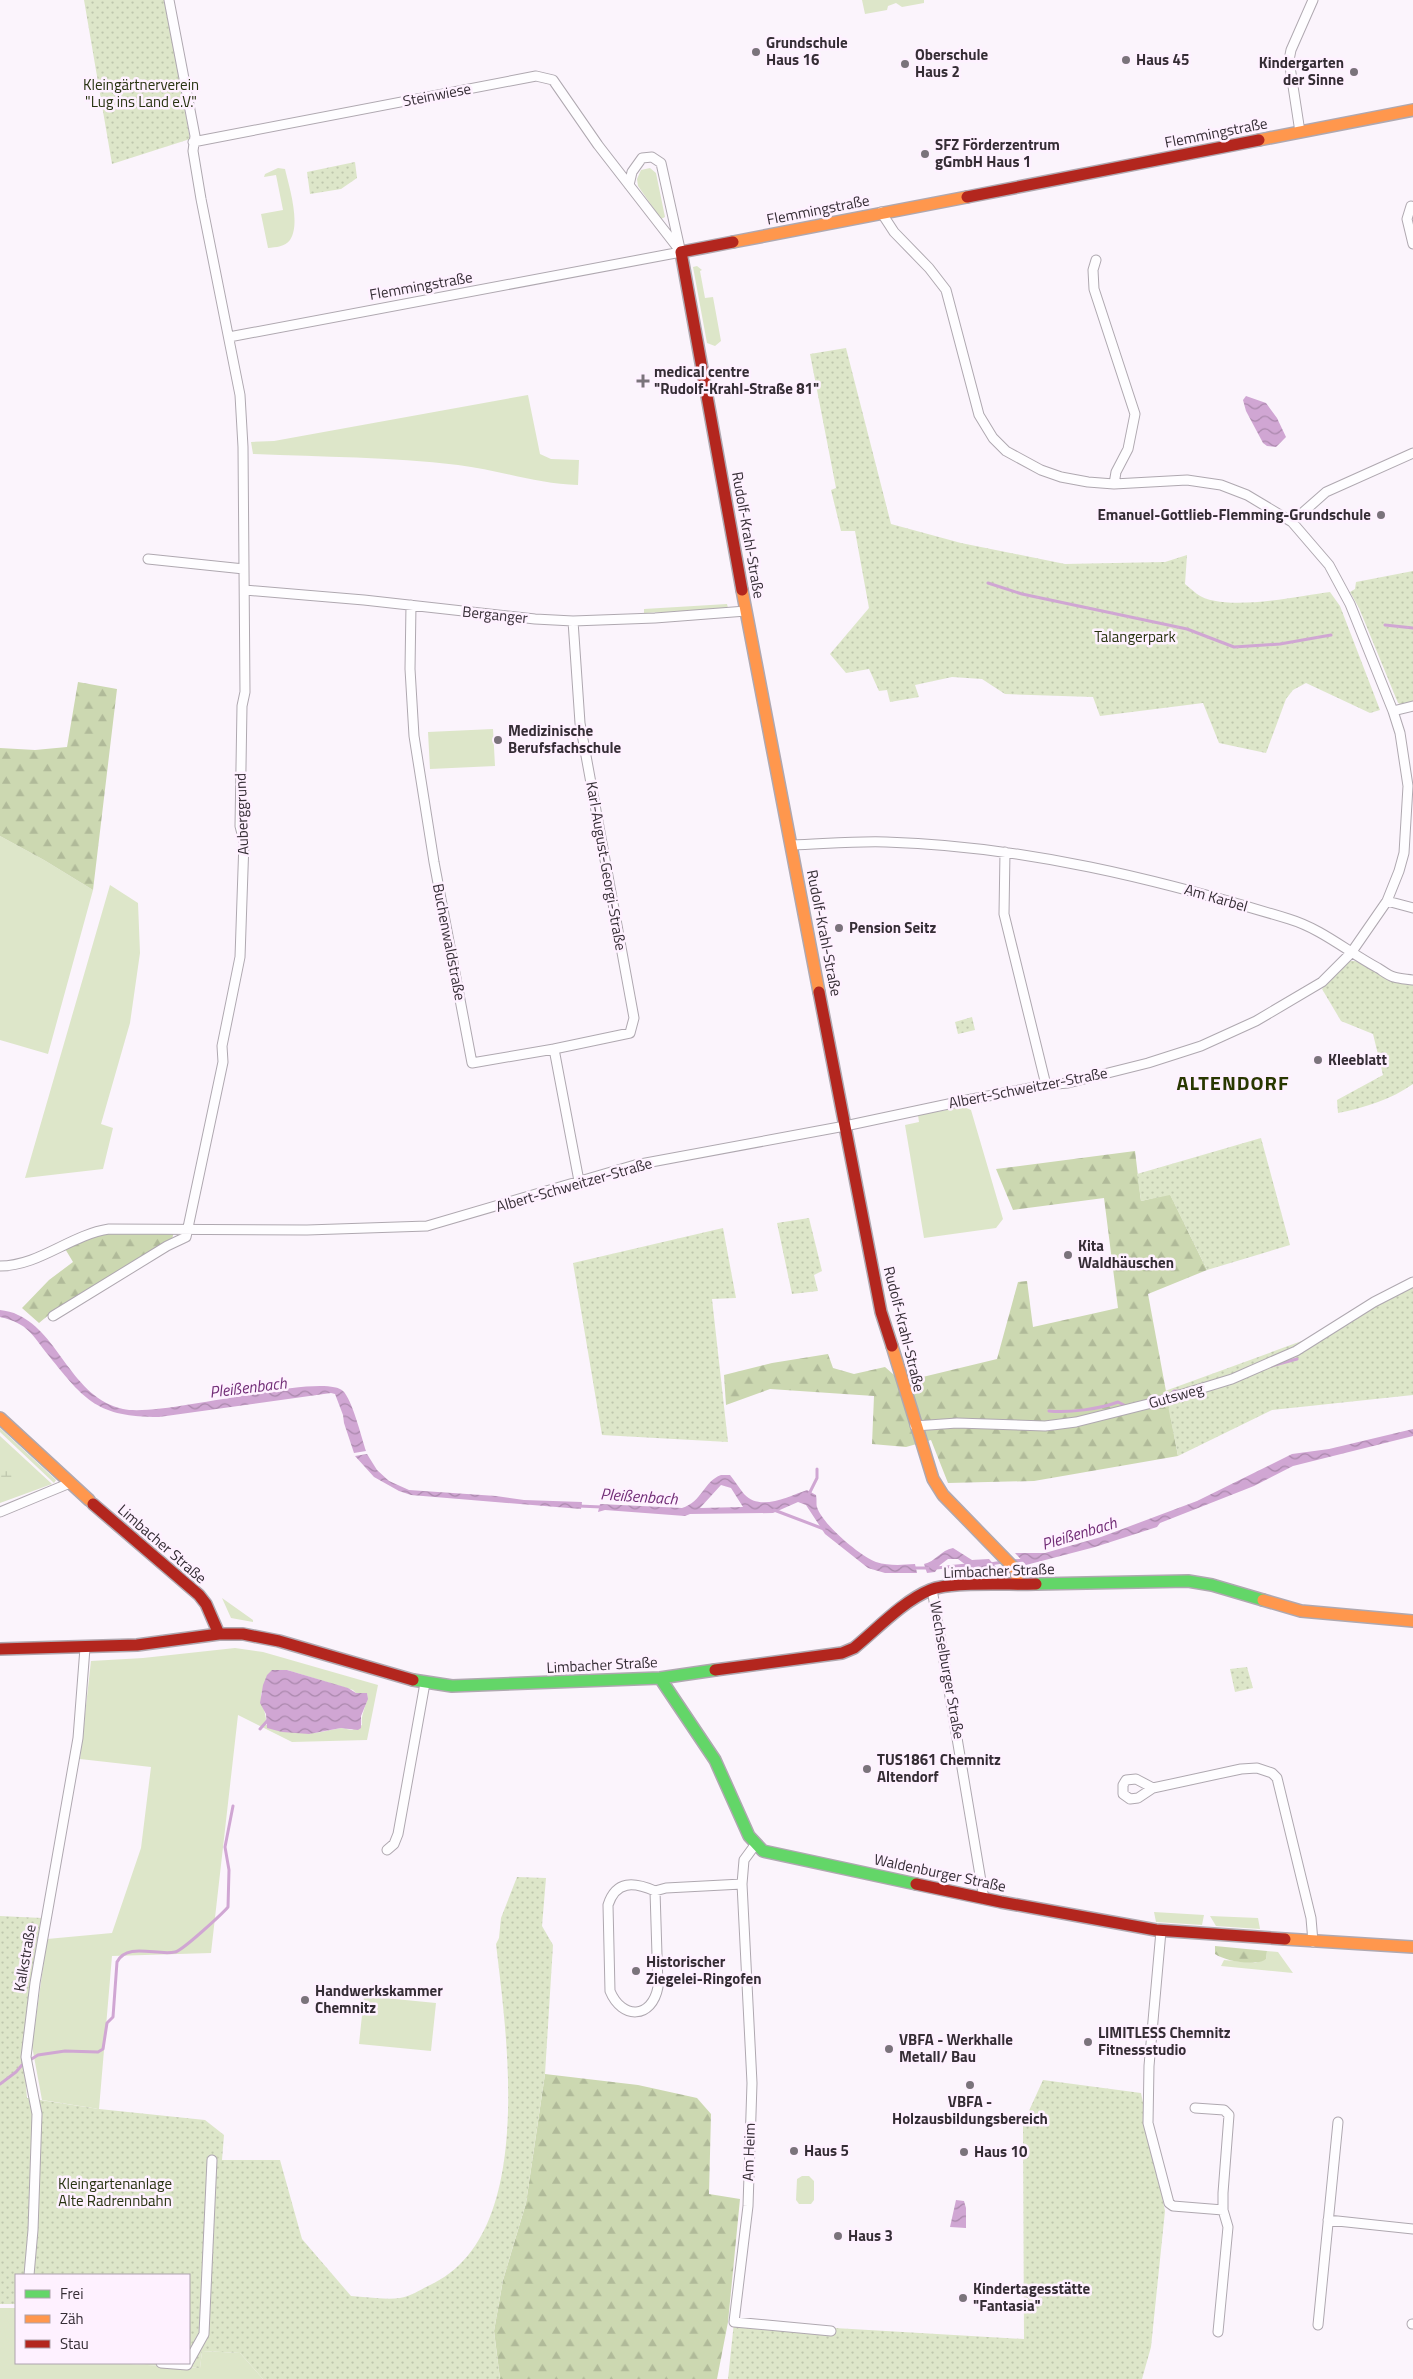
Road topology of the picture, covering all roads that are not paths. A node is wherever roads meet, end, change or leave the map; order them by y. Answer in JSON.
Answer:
{"nodes":[{"id":1,"x":169,"y":0,"type":"edge"},
{"id":2,"x":1313,"y":0,"type":"edge"},
{"id":3,"x":1413,"y":110,"type":"edge"},
{"id":4,"x":1300,"y":132,"type":"junction"},
{"id":5,"x":194,"y":142,"type":"junction"},
{"id":6,"x":629,"y":185,"type":"junction"},
{"id":7,"x":1411,"y":206,"type":"dead end"},
{"id":8,"x":881,"y":212,"type":"junction"},
{"id":9,"x":1413,"y":244,"type":"edge"},
{"id":10,"x":681,"y":252,"type":"junction"},
{"id":11,"x":1096,"y":260,"type":"dead end"},
{"id":12,"x":229,"y":337,"type":"junction"},
{"id":13,"x":1413,"y":453,"type":"edge"},
{"id":14,"x":1114,"y":484,"type":"junction"},
{"id":15,"x":1292,"y":522,"type":"junction"},
{"id":16,"x":148,"y":559,"type":"dead end"},
{"id":17,"x":244,"y":569,"type":"junction"},
{"id":18,"x":245,"y":590,"type":"junction"},
{"id":19,"x":412,"y":606,"type":"junction"},
{"id":20,"x":746,"y":611,"type":"junction"},
{"id":21,"x":573,"y":621,"type":"junction"},
{"id":22,"x":1413,"y":706,"type":"edge"},
{"id":23,"x":1393,"y":711,"type":"junction"},
{"id":24,"x":792,"y":846,"type":"junction"},
{"id":25,"x":1006,"y":852,"type":"junction"},
{"id":26,"x":1387,"y":901,"type":"junction"},
{"id":27,"x":1413,"y":908,"type":"edge"},
{"id":28,"x":1351,"y":953,"type":"junction"},
{"id":29,"x":1413,"y":980,"type":"edge"},
{"id":30,"x":554,"y":1049,"type":"junction"},
{"id":31,"x":1046,"y":1085,"type":"junction"},
{"id":32,"x":845,"y":1126,"type":"junction"},
{"id":33,"x":579,"y":1181,"type":"junction"},
{"id":34,"x":189,"y":1229,"type":"junction"},
{"id":35,"x":0,"y":1266,"type":"edge"},
{"id":36,"x":1413,"y":1282,"type":"edge"},
{"id":37,"x":53,"y":1316,"type":"dead end"},
{"id":38,"x":0,"y":1418,"type":"edge"},
{"id":39,"x":915,"y":1426,"type":"junction"},
{"id":40,"x":70,"y":1483,"type":"junction"},
{"id":41,"x":0,"y":1512,"type":"edge"},
{"id":42,"x":1018,"y":1584,"type":"junction"},
{"id":43,"x":932,"y":1589,"type":"junction"},
{"id":44,"x":1413,"y":1621,"type":"edge"},
{"id":45,"x":218,"y":1634,"type":"junction"},
{"id":46,"x":85,"y":1648,"type":"junction"},
{"id":47,"x":0,"y":1649,"type":"edge"},
{"id":48,"x":660,"y":1678,"type":"junction"},
{"id":49,"x":425,"y":1683,"type":"junction"},
{"id":50,"x":1153,"y":1788,"type":"dead end"},
{"id":51,"x":756,"y":1845,"type":"junction"},
{"id":52,"x":387,"y":1850,"type":"dead end"},
{"id":53,"x":742,"y":1884,"type":"junction"},
{"id":54,"x":655,"y":1891,"type":"junction"},
{"id":55,"x":984,"y":1898,"type":"junction"},
{"id":56,"x":1161,"y":1931,"type":"junction"},
{"id":57,"x":1312,"y":1942,"type":"junction"},
{"id":58,"x":1413,"y":1947,"type":"edge"},
{"id":59,"x":1195,"y":2108,"type":"dead end"},
{"id":60,"x":1338,"y":2122,"type":"dead end"},
{"id":61,"x":212,"y":2160,"type":"dead end"},
{"id":62,"x":1224,"y":2210,"type":"junction"},
{"id":63,"x":1328,"y":2220,"type":"junction"},
{"id":64,"x":1413,"y":2229,"type":"edge"},
{"id":65,"x":29,"y":2274,"type":"edge"},
{"id":66,"x":1318,"y":2325,"type":"dead end"},
{"id":67,"x":831,"y":2331,"type":"dead end"},
{"id":68,"x":1218,"y":2332,"type":"dead end"},
{"id":69,"x":190,"y":2358,"type":"edge"},
{"id":70,"x":174,"y":2364,"type":"edge"},
{"id":71,"x":187,"y":2364,"type":"edge"}],
"edges":[{"from":1,"to":5,"type":"street"},
{"from":2,"to":4,"type":"street"},
{"from":3,"to":4,"type":"street","name":"Flemmingstraße"},
{"from":4,"to":8,"type":"street","name":"Flemmingstraße"},
{"from":5,"to":6,"type":"street","name":"Steinwiese"},
{"from":5,"to":12,"type":"street"},
{"from":6,"to":10,"type":"street","name":"Steinwiese"},
{"from":6,"to":10,"type":"street"},
{"from":7,"to":9,"type":"street"},
{"from":8,"to":10,"type":"street","name":"Flemmingstraße"},
{"from":8,"to":14,"type":"street","name":"Albert-Schweitzer-Straße"},
{"from":10,"to":12,"type":"street","name":"Flemmingstraße"},
{"from":10,"to":20,"type":"street","name":"Rudolf-Krahl-Straße"},
{"from":11,"to":14,"type":"street"},
{"from":12,"to":17,"type":"street","name":"Auberggrund"},
{"from":13,"to":15,"type":"street"},
{"from":14,"to":15,"type":"street","name":"Albert-Schweitzer-Straße"},
{"from":15,"to":23,"type":"street","name":"Albert-Schweitzer-Straße"},
{"from":16,"to":17,"type":"street"},
{"from":17,"to":18,"type":"street","name":"Auberggrund"},
{"from":18,"to":19,"type":"street","name":"Berganger"},
{"from":18,"to":34,"type":"street","name":"Auberggrund"},
{"from":19,"to":21,"type":"street","name":"Berganger"},
{"from":19,"to":30,"type":"street","name":"Buchenwaldstraße"},
{"from":20,"to":21,"type":"street","name":"Berganger"},
{"from":20,"to":24,"type":"street","name":"Rudolf-Krahl-Straße"},
{"from":21,"to":30,"type":"street","name":"Karl-August-Georgi-Straße"},
{"from":22,"to":23,"type":"street"},
{"from":23,"to":26,"type":"street","name":"Albert-Schweitzer-Straße"},
{"from":24,"to":25,"type":"street","name":"Am Karbel"},
{"from":24,"to":32,"type":"street","name":"Rudolf-Krahl-Straße"},
{"from":25,"to":28,"type":"street","name":"Am Karbel"},
{"from":25,"to":31,"type":"street"},
{"from":26,"to":27,"type":"street"},
{"from":26,"to":28,"type":"street","name":"Albert-Schweitzer-Straße"},
{"from":28,"to":29,"type":"street","name":"Am Karbel"},
{"from":28,"to":31,"type":"street","name":"Albert-Schweitzer-Straße"},
{"from":30,"to":33,"type":"street"},
{"from":31,"to":32,"type":"street","name":"Albert-Schweitzer-Straße"},
{"from":32,"to":33,"type":"street","name":"Albert-Schweitzer-Straße"},
{"from":32,"to":39,"type":"street","name":"Rudolf-Krahl-Straße"},
{"from":33,"to":34,"type":"street","name":"Albert-Schweitzer-Straße"},
{"from":34,"to":35,"type":"street"},
{"from":34,"to":37,"type":"street"},
{"from":36,"to":39,"type":"street","name":"Gutsweg"},
{"from":38,"to":40,"type":"street","name":"Limbacher Straße"},
{"from":39,"to":42,"type":"street","name":"Rudolf-Krahl-Straße"},
{"from":40,"to":41,"type":"street"},
{"from":40,"to":45,"type":"street","name":"Limbacher Straße"},
{"from":42,"to":43,"type":"street","name":"Limbacher Straße"},
{"from":42,"to":44,"type":"street","name":"Limbacher Straße"},
{"from":43,"to":48,"type":"street","name":"Limbacher Straße"},
{"from":43,"to":55,"type":"street","name":"Wechselburger Straße"},
{"from":45,"to":46,"type":"street"},
{"from":45,"to":49,"type":"street","name":"Limbacher Straße"},
{"from":46,"to":47,"type":"street"},
{"from":46,"to":65,"type":"street","name":"Kalkstraße"},
{"from":48,"to":49,"type":"street","name":"Limbacher Straße"},
{"from":48,"to":51,"type":"street"},
{"from":49,"to":52,"type":"street"},
{"from":50,"to":57,"type":"street"},
{"from":51,"to":53,"type":"street","name":"Am Heim"},
{"from":51,"to":55,"type":"street","name":"Waldenburger Straße"},
{"from":53,"to":54,"type":"street"},
{"from":53,"to":67,"type":"street","name":"Am Heim"},
{"from":54,"to":54,"type":"street"},
{"from":55,"to":56,"type":"street","name":"Waldenburger Straße"},
{"from":56,"to":57,"type":"street","name":"Waldenburger Straße"},
{"from":56,"to":62,"type":"street"},
{"from":57,"to":58,"type":"street","name":"Waldenburger Straße"},
{"from":59,"to":62,"type":"street"},
{"from":60,"to":63,"type":"street"},
{"from":61,"to":69,"type":"street"},
{"from":62,"to":68,"type":"street"},
{"from":63,"to":64,"type":"street"},
{"from":63,"to":66,"type":"street"},
{"from":70,"to":71,"type":"street"}]}
